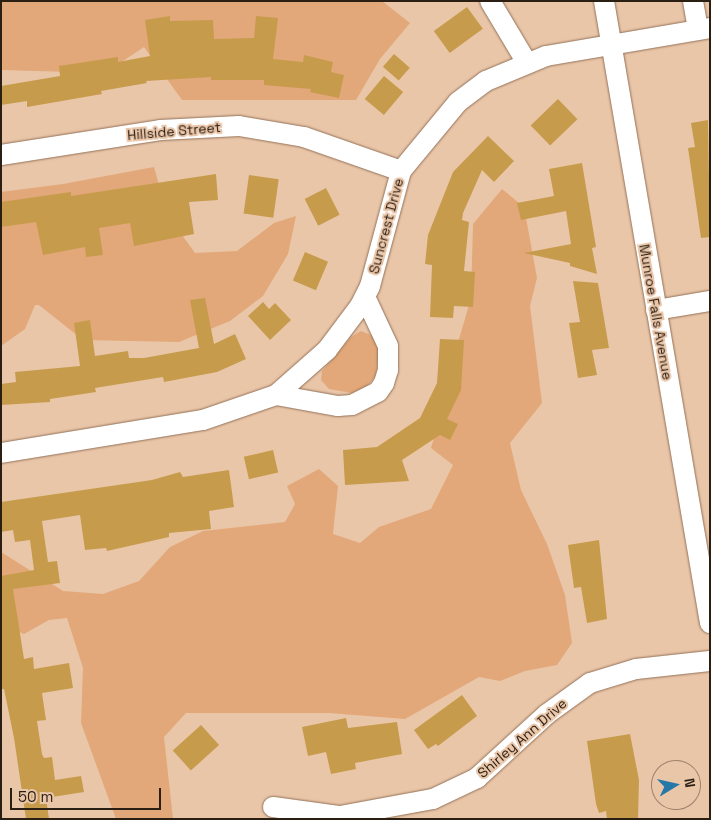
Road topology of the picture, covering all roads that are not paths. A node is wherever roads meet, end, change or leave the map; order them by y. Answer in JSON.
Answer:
{"nodes":[{"id":1,"x":490,"y":1,"type":"edge"},
{"id":2,"x":604,"y":1,"type":"edge"},
{"id":3,"x":693,"y":1,"type":"edge"},
{"id":4,"x":704,"y":29,"type":"edge"},
{"id":5,"x":612,"y":42,"type":"junction"},
{"id":6,"x":527,"y":63,"type":"junction"},
{"id":7,"x":1,"y":155,"type":"edge"},
{"id":8,"x":401,"y":171,"type":"junction"},
{"id":9,"x":365,"y":297,"type":"junction"},
{"id":10,"x":710,"y":301,"type":"edge"},
{"id":11,"x":656,"y":310,"type":"junction"},
{"id":12,"x":276,"y":396,"type":"junction"},
{"id":13,"x":1,"y":453,"type":"edge"},
{"id":14,"x":710,"y":623,"type":"edge"},
{"id":15,"x":710,"y":661,"type":"edge"},
{"id":16,"x":273,"y":807,"type":"dead end"}],
"edges":[{"from":1,"to":6,"type":"street"},
{"from":2,"to":5,"type":"street","name":"Munroe Falls Avenue"},
{"from":3,"to":4,"type":"street"},
{"from":4,"to":5,"type":"street","name":"Suncrest Drive"},
{"from":5,"to":6,"type":"street","name":"Suncrest Drive"},
{"from":5,"to":11,"type":"street","name":"Munroe Falls Avenue"},
{"from":6,"to":8,"type":"street","name":"Suncrest Drive"},
{"from":7,"to":8,"type":"street","name":"Hillside Street"},
{"from":8,"to":9,"type":"street","name":"Suncrest Drive"},
{"from":9,"to":12,"type":"street","name":"Suncrest Drive"},
{"from":9,"to":12,"type":"street","name":"Suncrest Drive"},
{"from":10,"to":11,"type":"street"},
{"from":11,"to":14,"type":"street","name":"Munroe Falls Avenue"},
{"from":12,"to":13,"type":"street","name":"Suncrest Drive"},
{"from":15,"to":16,"type":"street","name":"Shirley Ann Drive"}]}
